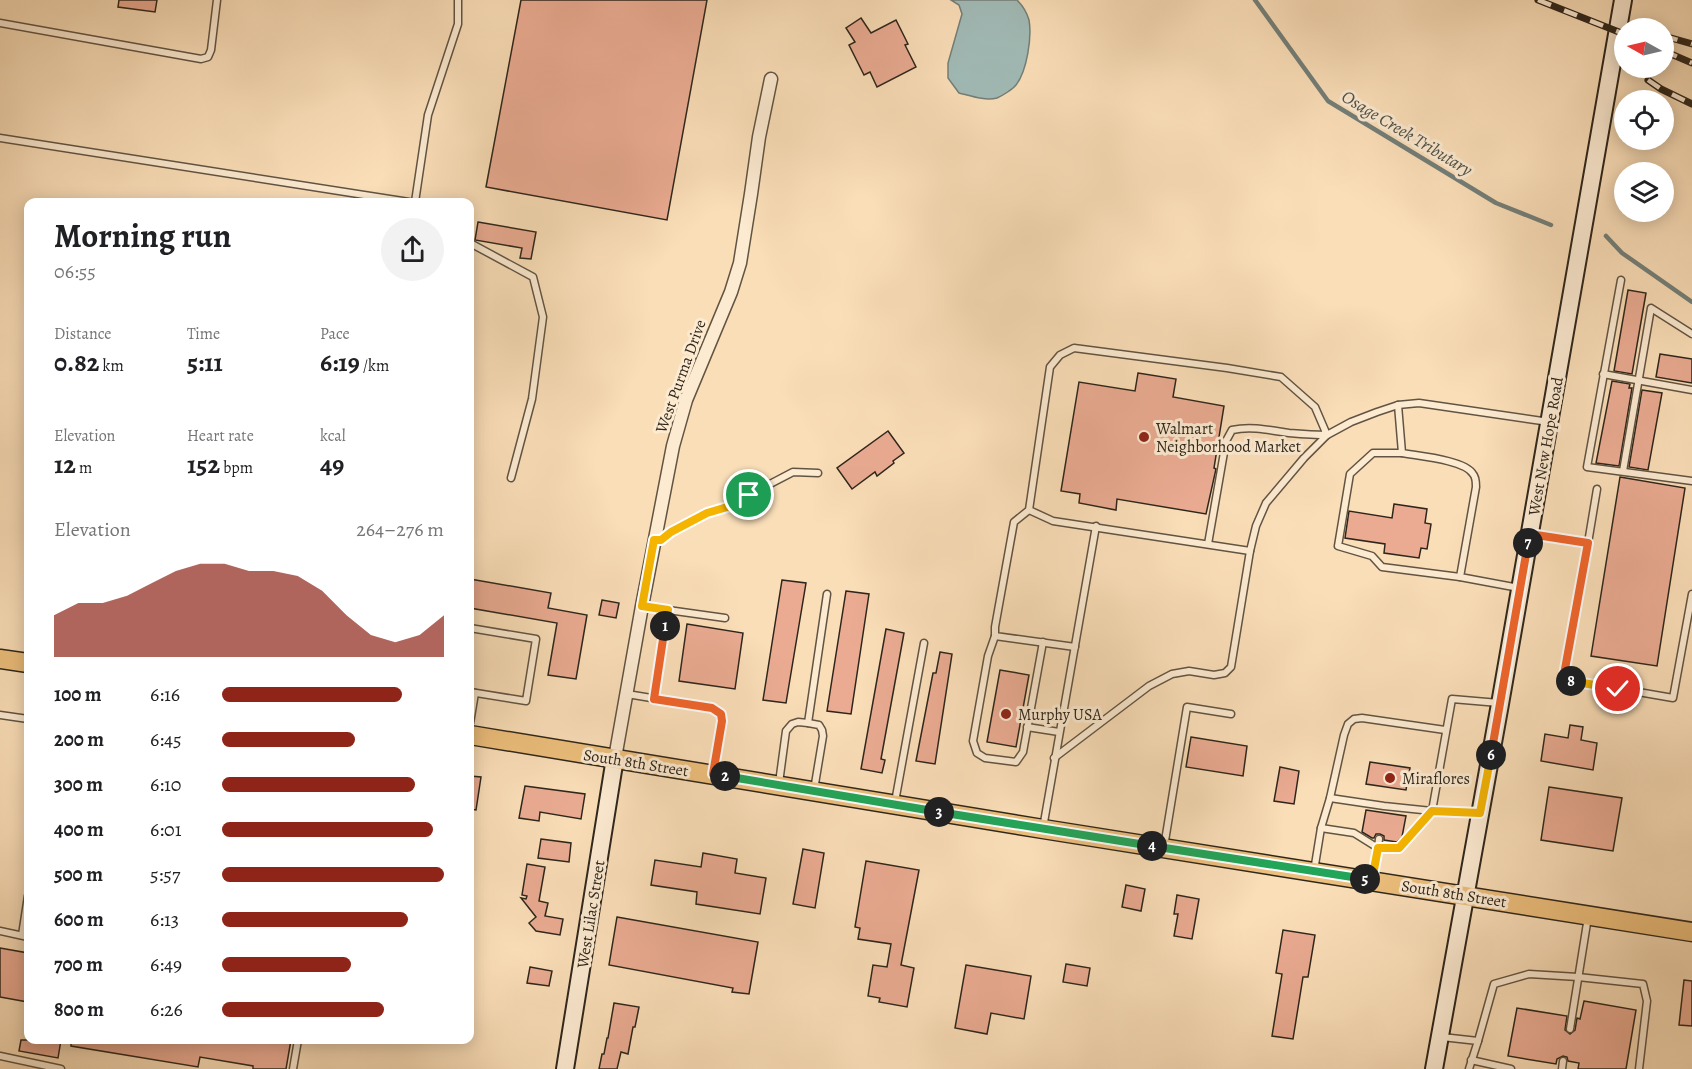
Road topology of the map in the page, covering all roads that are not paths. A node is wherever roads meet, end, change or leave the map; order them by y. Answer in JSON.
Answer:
{"nodes":[{"id":1,"x":217,"y":0,"type":"edge"},
{"id":2,"x":458,"y":0,"type":"edge"},
{"id":3,"x":1623,"y":0,"type":"edge"},
{"id":4,"x":0,"y":23,"type":"edge"},
{"id":5,"x":771,"y":79,"type":"dead end"},
{"id":6,"x":0,"y":138,"type":"edge"},
{"id":7,"x":383,"y":198,"type":"edge"},
{"id":8,"x":416,"y":198,"type":"edge"},
{"id":9,"x":474,"y":245,"type":"edge"},
{"id":10,"x":1622,"y":280,"type":"dead end"},
{"id":11,"x":1692,"y":334,"type":"edge"},
{"id":12,"x":1604,"y":374,"type":"junction"},
{"id":13,"x":1638,"y":379,"type":"junction"},
{"id":14,"x":1692,"y":390,"type":"edge"},
{"id":15,"x":1398,"y":405,"type":"junction"},
{"id":16,"x":1550,"y":422,"type":"junction"},
{"id":17,"x":1327,"y":435,"type":"junction"},
{"id":18,"x":1402,"y":453,"type":"junction"},
{"id":19,"x":1623,"y":471,"type":"junction"},
{"id":20,"x":818,"y":473,"type":"dead end"},
{"id":21,"x":511,"y":478,"type":"dead end"},
{"id":22,"x":1692,"y":481,"type":"edge"},
{"id":23,"x":1597,"y":489,"type":"dead end"},
{"id":24,"x":1029,"y":510,"type":"junction"},
{"id":25,"x":1096,"y":526,"type":"junction"},
{"id":26,"x":1530,"y":534,"type":"junction"},
{"id":27,"x":654,"y":540,"type":"junction"},
{"id":28,"x":1588,"y":543,"type":"junction"},
{"id":29,"x":1209,"y":544,"type":"junction"},
{"id":30,"x":1250,"y":551,"type":"junction"},
{"id":31,"x":1460,"y":577,"type":"junction"},
{"id":32,"x":1520,"y":588,"type":"junction"},
{"id":33,"x":827,"y":594,"type":"dead end"},
{"id":34,"x":1692,"y":594,"type":"edge"},
{"id":35,"x":642,"y":606,"type":"junction"},
{"id":36,"x":668,"y":610,"type":"junction"},
{"id":37,"x":725,"y":618,"type":"dead end"},
{"id":38,"x":474,"y":629,"type":"edge"},
{"id":39,"x":995,"y":636,"type":"junction"},
{"id":40,"x":1043,"y":642,"type":"junction"},
{"id":41,"x":924,"y":643,"type":"dead end"},
{"id":42,"x":1075,"y":647,"type":"junction"},
{"id":43,"x":0,"y":659,"type":"edge"},
{"id":44,"x":24,"y":662,"type":"edge"},
{"id":45,"x":474,"y":693,"type":"edge"},
{"id":46,"x":626,"y":694,"type":"junction"},
{"id":47,"x":654,"y":699,"type":"junction"},
{"id":48,"x":1500,"y":704,"type":"junction"},
{"id":49,"x":1231,"y":714,"type":"dead end"},
{"id":50,"x":0,"y":715,"type":"edge"},
{"id":51,"x":24,"y":718,"type":"edge"},
{"id":52,"x":808,"y":723,"type":"junction"},
{"id":53,"x":1027,"y":727,"type":"junction"},
{"id":54,"x":1445,"y":730,"type":"junction"},
{"id":55,"x":1059,"y":732,"type":"junction"},
{"id":56,"x":474,"y":736,"type":"edge"},
{"id":57,"x":615,"y":758,"type":"junction"},
{"id":58,"x":1054,"y":758,"type":"junction"},
{"id":59,"x":713,"y":774,"type":"junction"},
{"id":60,"x":778,"y":785,"type":"junction"},
{"id":61,"x":814,"y":791,"type":"junction"},
{"id":62,"x":1330,"y":798,"type":"junction"},
{"id":63,"x":894,"y":804,"type":"junction"},
{"id":64,"x":1432,"y":811,"type":"junction"},
{"id":65,"x":1480,"y":813,"type":"junction"},
{"id":66,"x":1321,"y":828,"type":"junction"},
{"id":67,"x":1043,"y":829,"type":"junction"},
{"id":68,"x":1379,"y":839,"type":"dead end"},
{"id":69,"x":1164,"y":848,"type":"junction"},
{"id":70,"x":1378,"y":848,"type":"junction"},
{"id":71,"x":1314,"y":871,"type":"junction"},
{"id":72,"x":1372,"y":880,"type":"junction"},
{"id":73,"x":1466,"y":895,"type":"junction"},
{"id":74,"x":1588,"y":915,"type":"junction"},
{"id":75,"x":0,"y":931,"type":"edge"},
{"id":76,"x":1692,"y":932,"type":"edge"},
{"id":77,"x":24,"y":936,"type":"edge"},
{"id":78,"x":1578,"y":976,"type":"junction"},
{"id":79,"x":1570,"y":1029,"type":"dead end"},
{"id":80,"x":1440,"y":1036,"type":"junction"},
{"id":81,"x":1478,"y":1041,"type":"junction"},
{"id":82,"x":297,"y":1044,"type":"edge"},
{"id":83,"x":0,"y":1056,"type":"edge"},
{"id":84,"x":1472,"y":1060,"type":"junction"},
{"id":85,"x":1563,"y":1061,"type":"dead end"},
{"id":86,"x":61,"y":1069,"type":"edge"},
{"id":87,"x":293,"y":1069,"type":"edge"},
{"id":88,"x":565,"y":1069,"type":"edge"},
{"id":89,"x":1434,"y":1069,"type":"edge"},
{"id":90,"x":1469,"y":1069,"type":"edge"},
{"id":91,"x":1511,"y":1069,"type":"edge"},
{"id":92,"x":1562,"y":1069,"type":"edge"},
{"id":93,"x":1639,"y":1069,"type":"edge"}],
"edges":[{"from":1,"to":4,"type":"lane"},
{"from":2,"to":8,"type":"lane"},
{"from":3,"to":16,"type":"main road","name":"West New Hope Road"},
{"from":5,"to":27,"type":"street","name":"West Purma Drive"},
{"from":6,"to":7,"type":"lane"},
{"from":9,"to":21,"type":"lane"},
{"from":10,"to":12,"type":"lane"},
{"from":11,"to":13,"type":"lane"},
{"from":12,"to":13,"type":"lane"},
{"from":12,"to":19,"type":"lane"},
{"from":13,"to":14,"type":"lane"},
{"from":13,"to":19,"type":"lane"},
{"from":15,"to":16,"type":"lane"},
{"from":15,"to":17,"type":"lane"},
{"from":15,"to":18,"type":"lane"},
{"from":16,"to":26,"type":"main road","name":"West New Hope Road"},
{"from":17,"to":24,"type":"lane"},
{"from":17,"to":29,"type":"lane"},
{"from":17,"to":30,"type":"lane"},
{"from":18,"to":31,"type":"lane"},
{"from":18,"to":31,"type":"lane"},
{"from":19,"to":22,"type":"lane"},
{"from":20,"to":27,"type":"lane"},
{"from":23,"to":28,"type":"lane"},
{"from":24,"to":25,"type":"lane"},
{"from":24,"to":39,"type":"lane"},
{"from":25,"to":29,"type":"lane"},
{"from":25,"to":42,"type":"lane"},
{"from":26,"to":28,"type":"lane"},
{"from":26,"to":32,"type":"main road","name":"West New Hope Road"},
{"from":27,"to":35,"type":"street","name":"West Purma Drive"},
{"from":28,"to":34,"type":"lane"},
{"from":29,"to":30,"type":"lane"},
{"from":30,"to":58,"type":"lane"},
{"from":31,"to":32,"type":"lane"},
{"from":32,"to":48,"type":"main road","name":"West New Hope Road"},
{"from":33,"to":52,"type":"lane"},
{"from":35,"to":36,"type":"lane"},
{"from":35,"to":46,"type":"street","name":"West Purma Drive"},
{"from":36,"to":37,"type":"lane"},
{"from":36,"to":47,"type":"lane"},
{"from":38,"to":45,"type":"lane"},
{"from":39,"to":40,"type":"lane"},
{"from":39,"to":53,"type":"lane"},
{"from":40,"to":42,"type":"lane"},
{"from":40,"to":53,"type":"lane"},
{"from":41,"to":63,"type":"lane"},
{"from":42,"to":55,"type":"lane"},
{"from":43,"to":44,"type":"main road"},
{"from":46,"to":47,"type":"lane"},
{"from":46,"to":57,"type":"street","name":"West Purma Drive"},
{"from":47,"to":59,"type":"lane"},
{"from":48,"to":54,"type":"lane"},
{"from":48,"to":65,"type":"main road","name":"West New Hope Road"},
{"from":49,"to":69,"type":"lane"},
{"from":50,"to":51,"type":"lane"},
{"from":52,"to":60,"type":"lane"},
{"from":52,"to":61,"type":"lane"},
{"from":53,"to":55,"type":"lane"},
{"from":54,"to":62,"type":"lane"},
{"from":54,"to":64,"type":"lane"},
{"from":55,"to":58,"type":"lane"},
{"from":56,"to":57,"type":"main road","name":"South 8th Street"},
{"from":57,"to":59,"type":"main road","name":"South 8th Street"},
{"from":57,"to":88,"type":"main road","name":"West Lilac Street"},
{"from":58,"to":67,"type":"lane"},
{"from":59,"to":60,"type":"main road","name":"South 8th Street"},
{"from":60,"to":61,"type":"main road","name":"South 8th Street"},
{"from":61,"to":63,"type":"main road","name":"South 8th Street"},
{"from":62,"to":64,"type":"lane"},
{"from":62,"to":66,"type":"lane"},
{"from":63,"to":67,"type":"main road","name":"South 8th Street"},
{"from":64,"to":65,"type":"lane"},
{"from":64,"to":70,"type":"lane"},
{"from":65,"to":73,"type":"main road","name":"West New Hope Road"},
{"from":66,"to":70,"type":"lane"},
{"from":66,"to":71,"type":"lane"},
{"from":67,"to":69,"type":"main road","name":"South 8th Street"},
{"from":68,"to":70,"type":"lane"},
{"from":69,"to":71,"type":"main road","name":"South 8th Street"},
{"from":70,"to":72,"type":"lane"},
{"from":71,"to":72,"type":"main road","name":"South 8th Street"},
{"from":72,"to":73,"type":"main road","name":"South 8th Street"},
{"from":73,"to":74,"type":"main road","name":"South 8th Street"},
{"from":73,"to":80,"type":"main road","name":"West New Hope Road"},
{"from":74,"to":76,"type":"main road","name":"South 8th Street"},
{"from":74,"to":78,"type":"lane"},
{"from":75,"to":77,"type":"lane"},
{"from":78,"to":79,"type":"lane"},
{"from":78,"to":81,"type":"lane"},
{"from":78,"to":93,"type":"lane"},
{"from":80,"to":81,"type":"lane"},
{"from":80,"to":89,"type":"main road","name":"West New Hope Road"},
{"from":81,"to":84,"type":"lane"},
{"from":82,"to":87,"type":"lane"},
{"from":83,"to":86,"type":"lane"},
{"from":84,"to":90,"type":"lane"},
{"from":84,"to":91,"type":"lane"},
{"from":85,"to":92,"type":"lane"}]}
